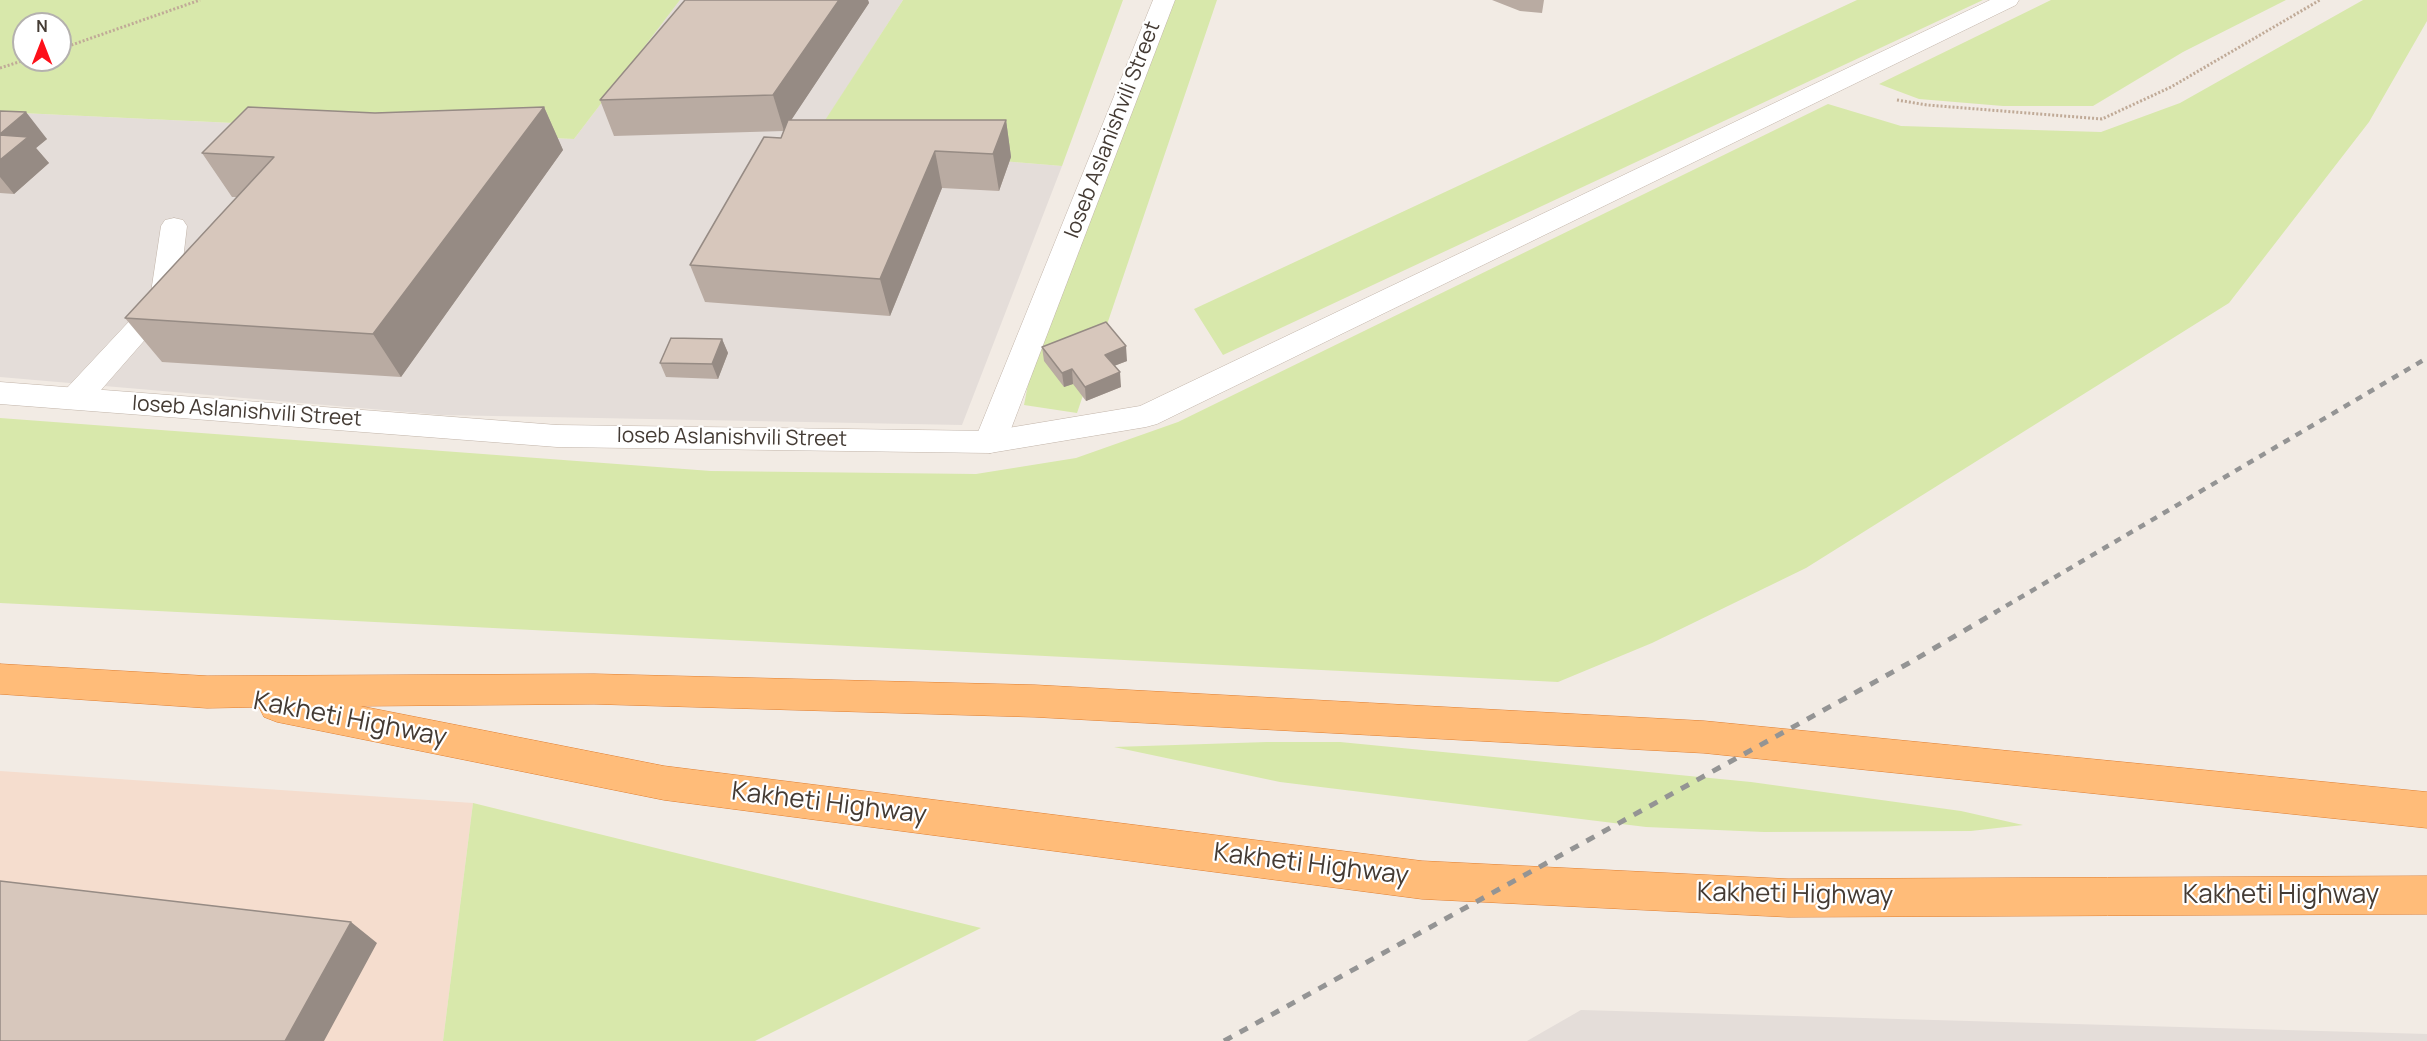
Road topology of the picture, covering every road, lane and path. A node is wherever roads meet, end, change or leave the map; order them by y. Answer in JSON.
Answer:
{"nodes":[{"id":1,"x":200,"y":0,"type":"edge"},
{"id":2,"x":1164,"y":0,"type":"edge"},
{"id":3,"x":2008,"y":0,"type":"edge"},
{"id":4,"x":2320,"y":0,"type":"edge"},
{"id":5,"x":72,"y":45,"type":"edge"},
{"id":6,"x":1825,"y":89,"type":"junction"},
{"id":7,"x":174,"y":226,"type":"dead end"},
{"id":8,"x":0,"y":393,"type":"edge"},
{"id":9,"x":76,"y":398,"type":"junction"},
{"id":10,"x":990,"y":442,"type":"junction"},
{"id":11,"x":0,"y":679,"type":"edge"},
{"id":12,"x":207,"y":692,"type":"junction"},
{"id":13,"x":2427,"y":810,"type":"edge"},
{"id":14,"x":2427,"y":895,"type":"edge"}],
"edges":[{"from":1,"to":5,"type":"path"},
{"from":2,"to":10,"type":"street","name":"Ioseb Aslanishvili Street"},
{"from":3,"to":6,"type":"street"},
{"from":4,"to":6,"type":"path"},
{"from":6,"to":10,"type":"street"},
{"from":7,"to":9,"type":"street"},
{"from":8,"to":9,"type":"street","name":"Ioseb Aslanishvili Street"},
{"from":9,"to":10,"type":"street","name":"Ioseb Aslanishvili Street"},
{"from":11,"to":12,"type":"highway","name":"Kakheti Highway"},
{"from":12,"to":13,"type":"highway","name":"Kakheti Highway"},
{"from":12,"to":14,"type":"highway","name":"Kakheti Highway"}]}
